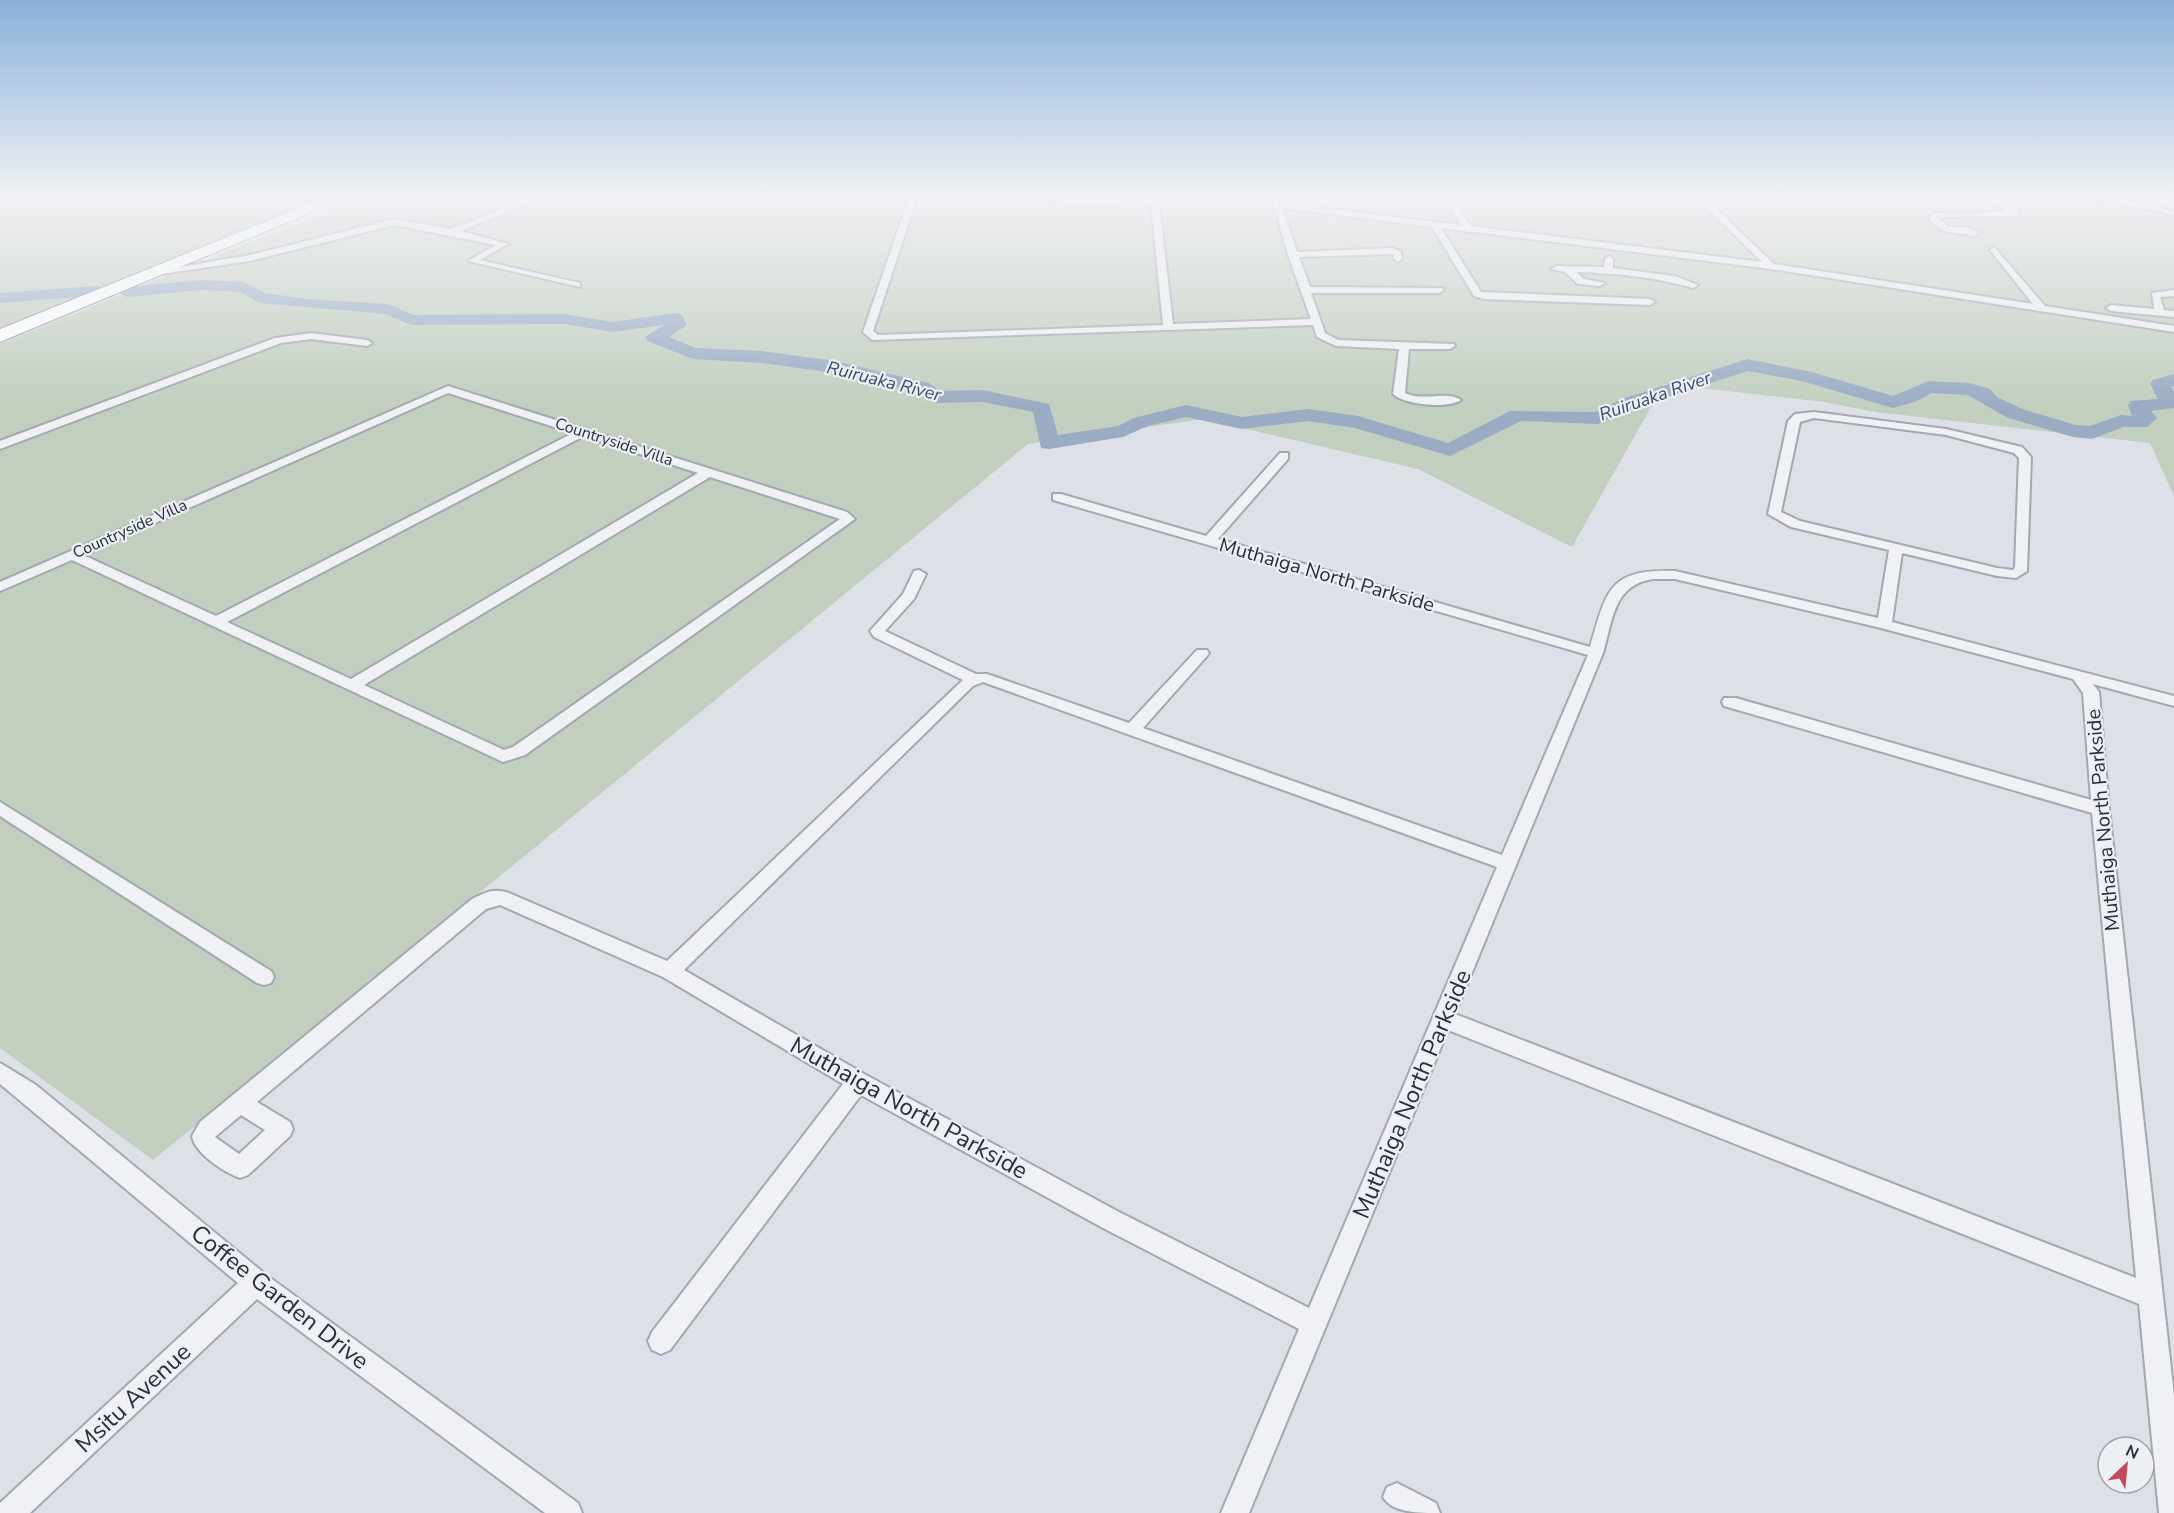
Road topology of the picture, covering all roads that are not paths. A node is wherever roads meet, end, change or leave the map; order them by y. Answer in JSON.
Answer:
{"nodes":[{"id":1,"x":175,"y":266,"type":"edge"},
{"id":2,"x":199,"y":266,"type":"edge"},
{"id":3,"x":492,"y":266,"type":"edge"},
{"id":4,"x":889,"y":266,"type":"edge"},
{"id":5,"x":1161,"y":266,"type":"edge"},
{"id":6,"x":1296,"y":266,"type":"edge"},
{"id":7,"x":1460,"y":266,"type":"edge"},
{"id":8,"x":1609,"y":266,"type":"edge"},
{"id":9,"x":1768,"y":266,"type":"edge"},
{"id":10,"x":1771,"y":266,"type":"joint"},
{"id":11,"x":2007,"y":266,"type":"edge"},
{"id":12,"x":1556,"y":269,"type":"dead end"},
{"id":13,"x":1567,"y":269,"type":"junction"},
{"id":14,"x":1608,"y":270,"type":"junction"},
{"id":15,"x":162,"y":271,"type":"junction"},
{"id":16,"x":1600,"y":283,"type":"dead end"},
{"id":17,"x":577,"y":285,"type":"dead end"},
{"id":18,"x":1693,"y":285,"type":"dead end"},
{"id":19,"x":1305,"y":290,"type":"junction"},
{"id":20,"x":1439,"y":290,"type":"dead end"},
{"id":21,"x":2174,"y":293,"type":"edge"},
{"id":22,"x":1650,"y":302,"type":"dead end"},
{"id":23,"x":2040,"y":306,"type":"junction"},
{"id":24,"x":2081,"y":313,"type":"junction"},
{"id":25,"x":2160,"y":313,"type":"junction"},
{"id":26,"x":2174,"y":314,"type":"edge"},
{"id":27,"x":1317,"y":322,"type":"junction"},
{"id":28,"x":1168,"y":327,"type":"junction"},
{"id":29,"x":2174,"y":328,"type":"edge"},
{"id":30,"x":0,"y":336,"type":"edge"},
{"id":31,"x":367,"y":343,"type":"dead end"},
{"id":32,"x":1404,"y":346,"type":"junction"},
{"id":33,"x":1450,"y":346,"type":"dead end"},
{"id":34,"x":1455,"y":400,"type":"dead end"},
{"id":35,"x":584,"y":432,"type":"junction"},
{"id":36,"x":0,"y":445,"type":"edge"},
{"id":37,"x":1284,"y":456,"type":"dead end"},
{"id":38,"x":707,"y":473,"type":"junction"},
{"id":39,"x":1057,"y":497,"type":"dead end"},
{"id":40,"x":1209,"y":542,"type":"junction"},
{"id":41,"x":1896,"y":548,"type":"junction"},
{"id":42,"x":72,"y":555,"type":"junction"},
{"id":43,"x":920,"y":574,"type":"dead end"},
{"id":44,"x":0,"y":587,"type":"edge"},
{"id":45,"x":214,"y":623,"type":"junction"},
{"id":46,"x":1884,"y":624,"type":"junction"},
{"id":47,"x":1202,"y":653,"type":"dead end"},
{"id":48,"x":1596,"y":653,"type":"junction"},
{"id":49,"x":2077,"y":674,"type":"junction"},
{"id":50,"x":978,"y":678,"type":"junction"},
{"id":51,"x":351,"y":686,"type":"junction"},
{"id":52,"x":2174,"y":701,"type":"edge"},
{"id":53,"x":1730,"y":702,"type":"dead end"},
{"id":54,"x":1132,"y":730,"type":"junction"},
{"id":55,"x":0,"y":808,"type":"edge"},
{"id":56,"x":2100,"y":809,"type":"junction"},
{"id":57,"x":1508,"y":864,"type":"junction"},
{"id":58,"x":670,"y":971,"type":"junction"},
{"id":59,"x":264,"y":977,"type":"dead end"},
{"id":60,"x":1444,"y":1019,"type":"junction"},
{"id":61,"x":0,"y":1072,"type":"edge"},
{"id":62,"x":858,"y":1082,"type":"junction"},
{"id":63,"x":240,"y":1103,"type":"dead end"},
{"id":64,"x":256,"y":1283,"type":"junction"},
{"id":65,"x":2150,"y":1296,"type":"junction"},
{"id":66,"x":1315,"y":1324,"type":"junction"},
{"id":67,"x":661,"y":1341,"type":"dead end"},
{"id":68,"x":1397,"y":1497,"type":"dead end"},
{"id":69,"x":10,"y":1513,"type":"edge"},
{"id":70,"x":568,"y":1513,"type":"edge"},
{"id":71,"x":1235,"y":1513,"type":"edge"},
{"id":72,"x":1426,"y":1513,"type":"edge"},
{"id":73,"x":2173,"y":1513,"type":"edge"}],
"edges":[{"from":1,"to":15,"type":"highway"},
{"from":2,"to":15,"type":"street"},
{"from":3,"to":17,"type":"street"},
{"from":4,"to":28,"type":"street"},
{"from":5,"to":28,"type":"street"},
{"from":6,"to":19,"type":"street"},
{"from":7,"to":22,"type":"street"},
{"from":8,"to":14,"type":"street"},
{"from":9,"to":10,"type":"street"},
{"from":10,"to":23,"type":"street"},
{"from":11,"to":23,"type":"street"},
{"from":12,"to":13,"type":"street"},
{"from":13,"to":14,"type":"street"},
{"from":13,"to":16,"type":"street"},
{"from":14,"to":18,"type":"street"},
{"from":15,"to":30,"type":"highway"},
{"from":19,"to":20,"type":"street"},
{"from":19,"to":27,"type":"street"},
{"from":21,"to":25,"type":"street"},
{"from":23,"to":24,"type":"street"},
{"from":24,"to":25,"type":"street"},
{"from":24,"to":29,"type":"street"},
{"from":25,"to":26,"type":"street"},
{"from":27,"to":28,"type":"street"},
{"from":27,"to":32,"type":"street"},
{"from":31,"to":36,"type":"street"},
{"from":32,"to":33,"type":"street"},
{"from":32,"to":34,"type":"street"},
{"from":35,"to":38,"type":"street","name":"Countryside Villa"},
{"from":35,"to":42,"type":"street","name":"Countryside Villa"},
{"from":35,"to":45,"type":"street"},
{"from":37,"to":40,"type":"street"},
{"from":38,"to":51,"type":"street"},
{"from":38,"to":51,"type":"street","name":"Countryside Villa"},
{"from":39,"to":40,"type":"street","name":"Muthaiga North Parkside"},
{"from":40,"to":48,"type":"street","name":"Muthaiga North Parkside"},
{"from":41,"to":41,"type":"street"},
{"from":41,"to":46,"type":"street"},
{"from":42,"to":44,"type":"street","name":"Countryside Villa"},
{"from":42,"to":45,"type":"street"},
{"from":43,"to":50,"type":"street"},
{"from":45,"to":51,"type":"street"},
{"from":46,"to":48,"type":"street","name":"Muthaiga North Parkside"},
{"from":46,"to":49,"type":"street","name":"Muthaiga North Parkside"},
{"from":47,"to":54,"type":"street"},
{"from":48,"to":57,"type":"street","name":"Muthaiga North Parkside"},
{"from":49,"to":52,"type":"street"},
{"from":49,"to":56,"type":"street","name":"Muthaiga North Parkside"},
{"from":50,"to":54,"type":"street"},
{"from":50,"to":58,"type":"street"},
{"from":53,"to":56,"type":"street"},
{"from":54,"to":57,"type":"street"},
{"from":55,"to":59,"type":"street"},
{"from":56,"to":65,"type":"street","name":"Muthaiga North Parkside"},
{"from":57,"to":60,"type":"street","name":"Muthaiga North Parkside"},
{"from":58,"to":62,"type":"street","name":"Muthaiga North Parkside"},
{"from":58,"to":63,"type":"street","name":"Muthaiga North Parkside"},
{"from":60,"to":65,"type":"street"},
{"from":60,"to":66,"type":"street","name":"Muthaiga North Parkside"},
{"from":61,"to":64,"type":"street","name":"Coffee Garden Drive"},
{"from":62,"to":66,"type":"street","name":"Muthaiga North Parkside"},
{"from":62,"to":67,"type":"street"},
{"from":64,"to":69,"type":"street","name":"Msitu Avenue"},
{"from":64,"to":70,"type":"street","name":"Coffee Garden Drive"},
{"from":65,"to":73,"type":"street","name":"Muthaiga North Parkside"},
{"from":66,"to":71,"type":"street","name":"Muthaiga North Parkside"},
{"from":68,"to":72,"type":"street"}]}
